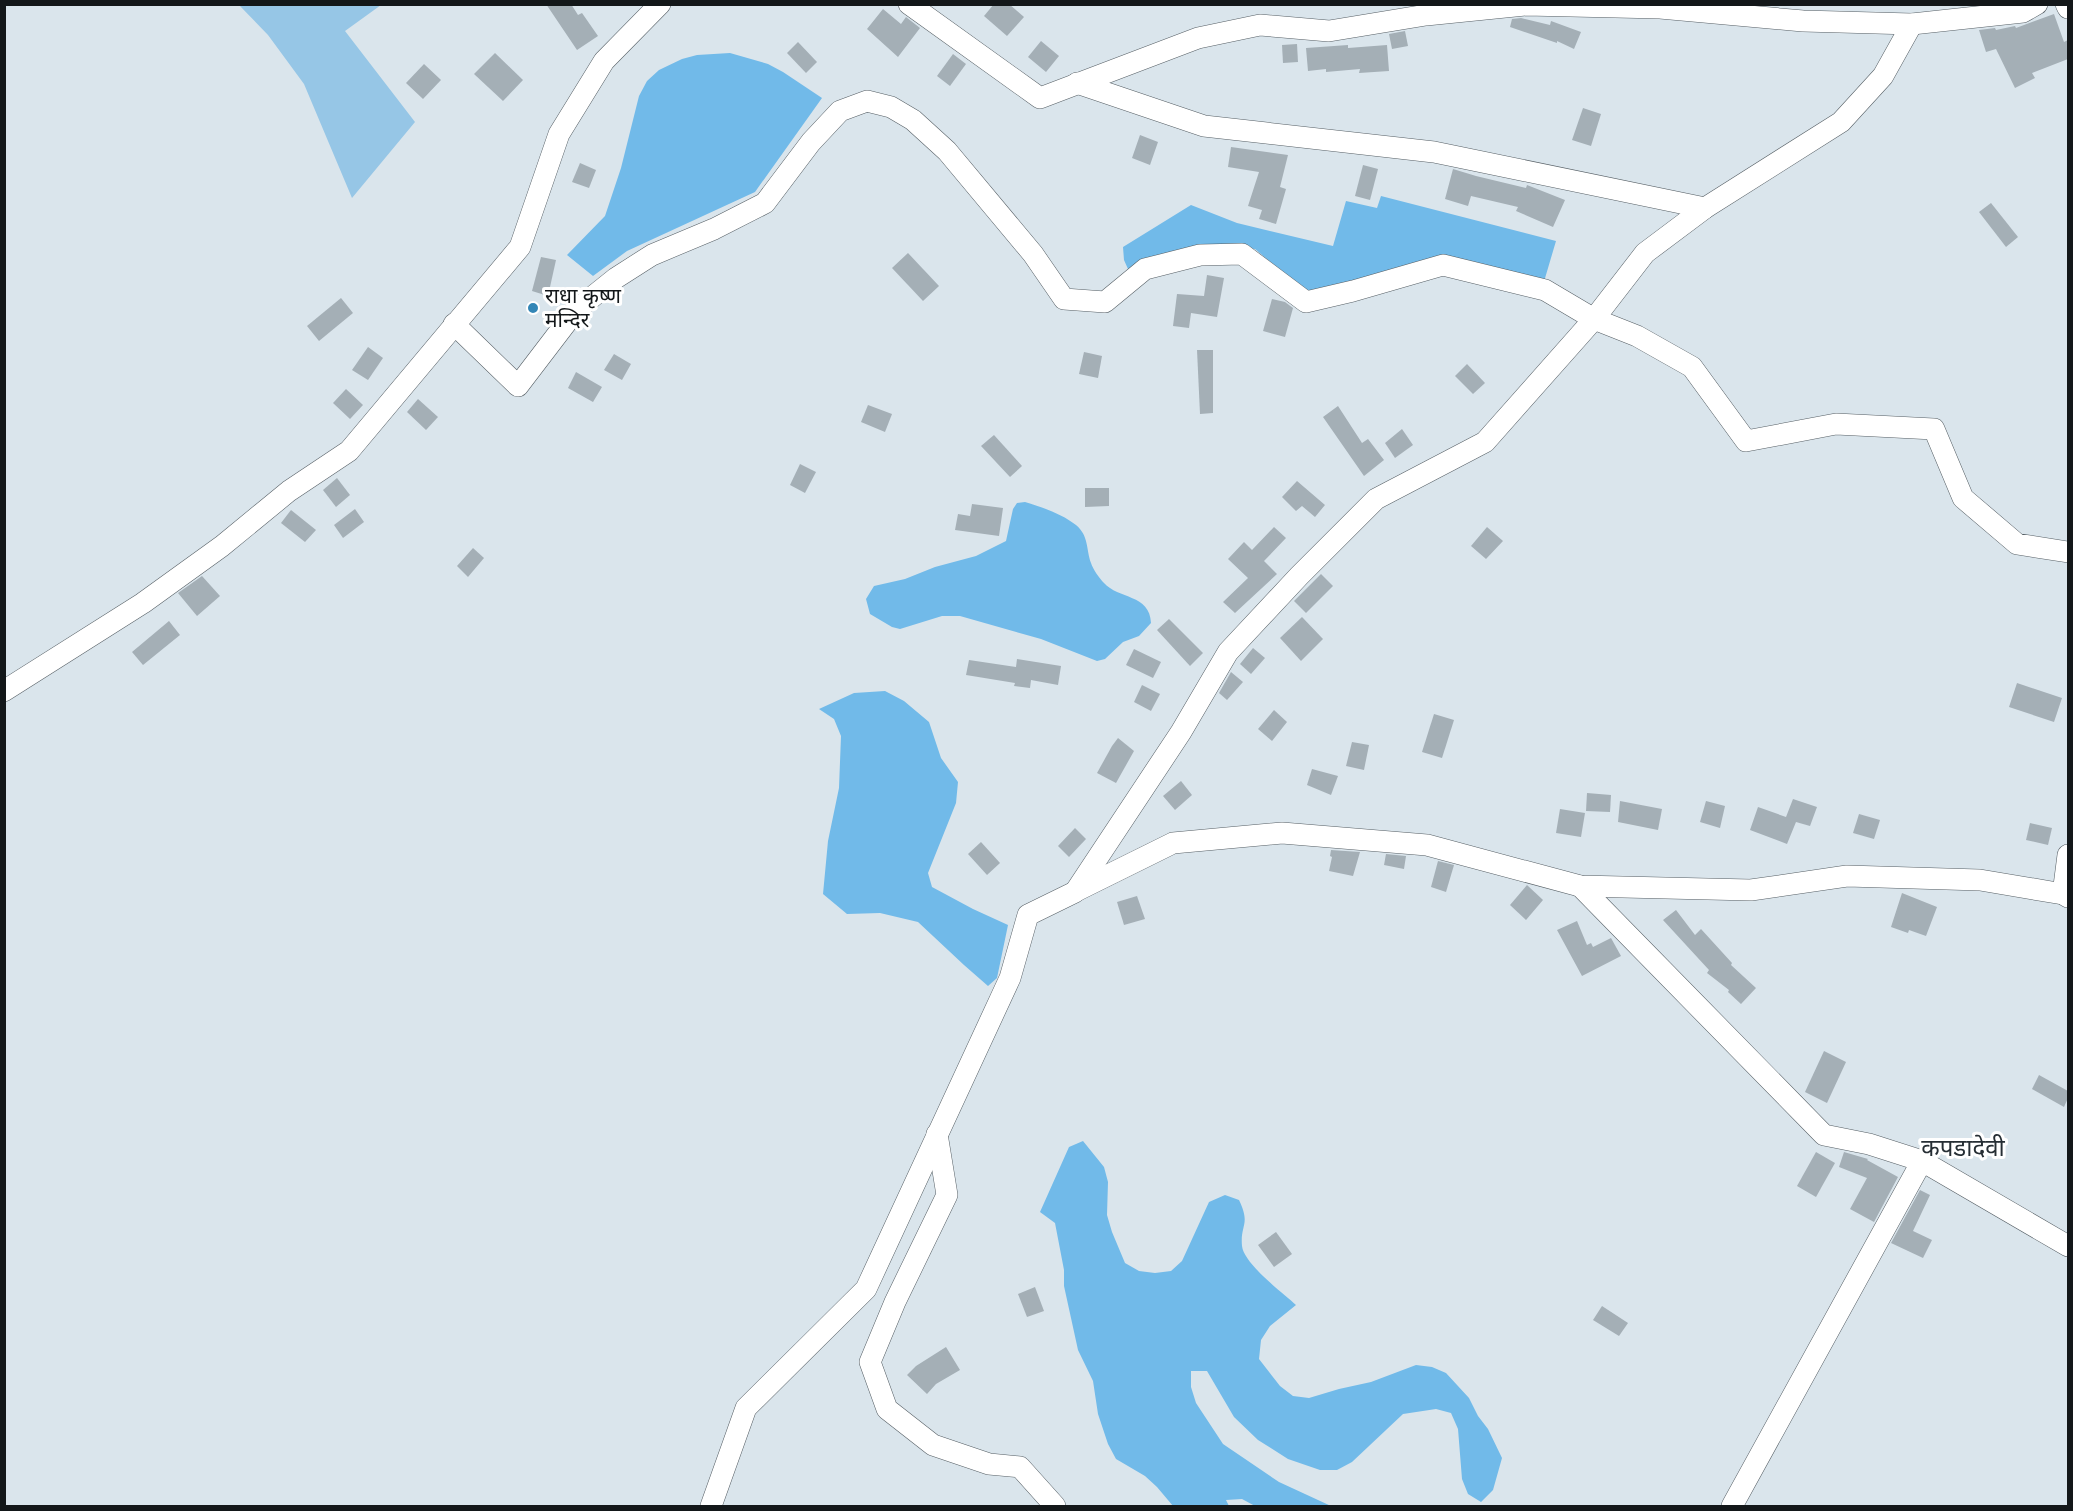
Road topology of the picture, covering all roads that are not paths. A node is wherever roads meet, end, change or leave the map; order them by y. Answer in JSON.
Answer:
{"nodes":[{"id":1,"x":660,"y":4,"type":"edge"},
{"id":2,"x":909,"y":4,"type":"edge"},
{"id":3,"x":2037,"y":4,"type":"edge"},
{"id":4,"x":1912,"y":24,"type":"junction"},
{"id":5,"x":1077,"y":83,"type":"junction"},
{"id":6,"x":1705,"y":208,"type":"junction"},
{"id":7,"x":1594,"y":319,"type":"junction"},
{"id":8,"x":454,"y":324,"type":"junction"},
{"id":9,"x":2068,"y":552,"type":"edge"},
{"id":10,"x":4,"y":691,"type":"edge"},
{"id":11,"x":2068,"y":855,"type":"edge"},
{"id":12,"x":1580,"y":886,"type":"junction"},
{"id":13,"x":1075,"y":892,"type":"junction"},
{"id":14,"x":2066,"y":895,"type":"edge"},
{"id":15,"x":937,"y":1134,"type":"junction"},
{"id":16,"x":1922,"y":1161,"type":"junction"},
{"id":17,"x":2068,"y":1246,"type":"edge"},
{"id":18,"x":711,"y":1506,"type":"edge"},
{"id":19,"x":1055,"y":1506,"type":"edge"},
{"id":20,"x":1732,"y":1506,"type":"edge"}],
"edges":[{"from":1,"to":8,"type":"street"},
{"from":2,"to":5,"type":"street"},
{"from":3,"to":4,"type":"street"},
{"from":4,"to":5,"type":"street"},
{"from":4,"to":6,"type":"street"},
{"from":5,"to":6,"type":"street"},
{"from":6,"to":7,"type":"street"},
{"from":7,"to":8,"type":"street"},
{"from":7,"to":9,"type":"street"},
{"from":7,"to":13,"type":"street"},
{"from":8,"to":10,"type":"street"},
{"from":11,"to":14,"type":"street"},
{"from":12,"to":13,"type":"street"},
{"from":12,"to":14,"type":"street"},
{"from":12,"to":16,"type":"street"},
{"from":13,"to":15,"type":"street"},
{"from":15,"to":18,"type":"street"},
{"from":15,"to":19,"type":"street"},
{"from":16,"to":17,"type":"street"},
{"from":16,"to":20,"type":"street"}]}
